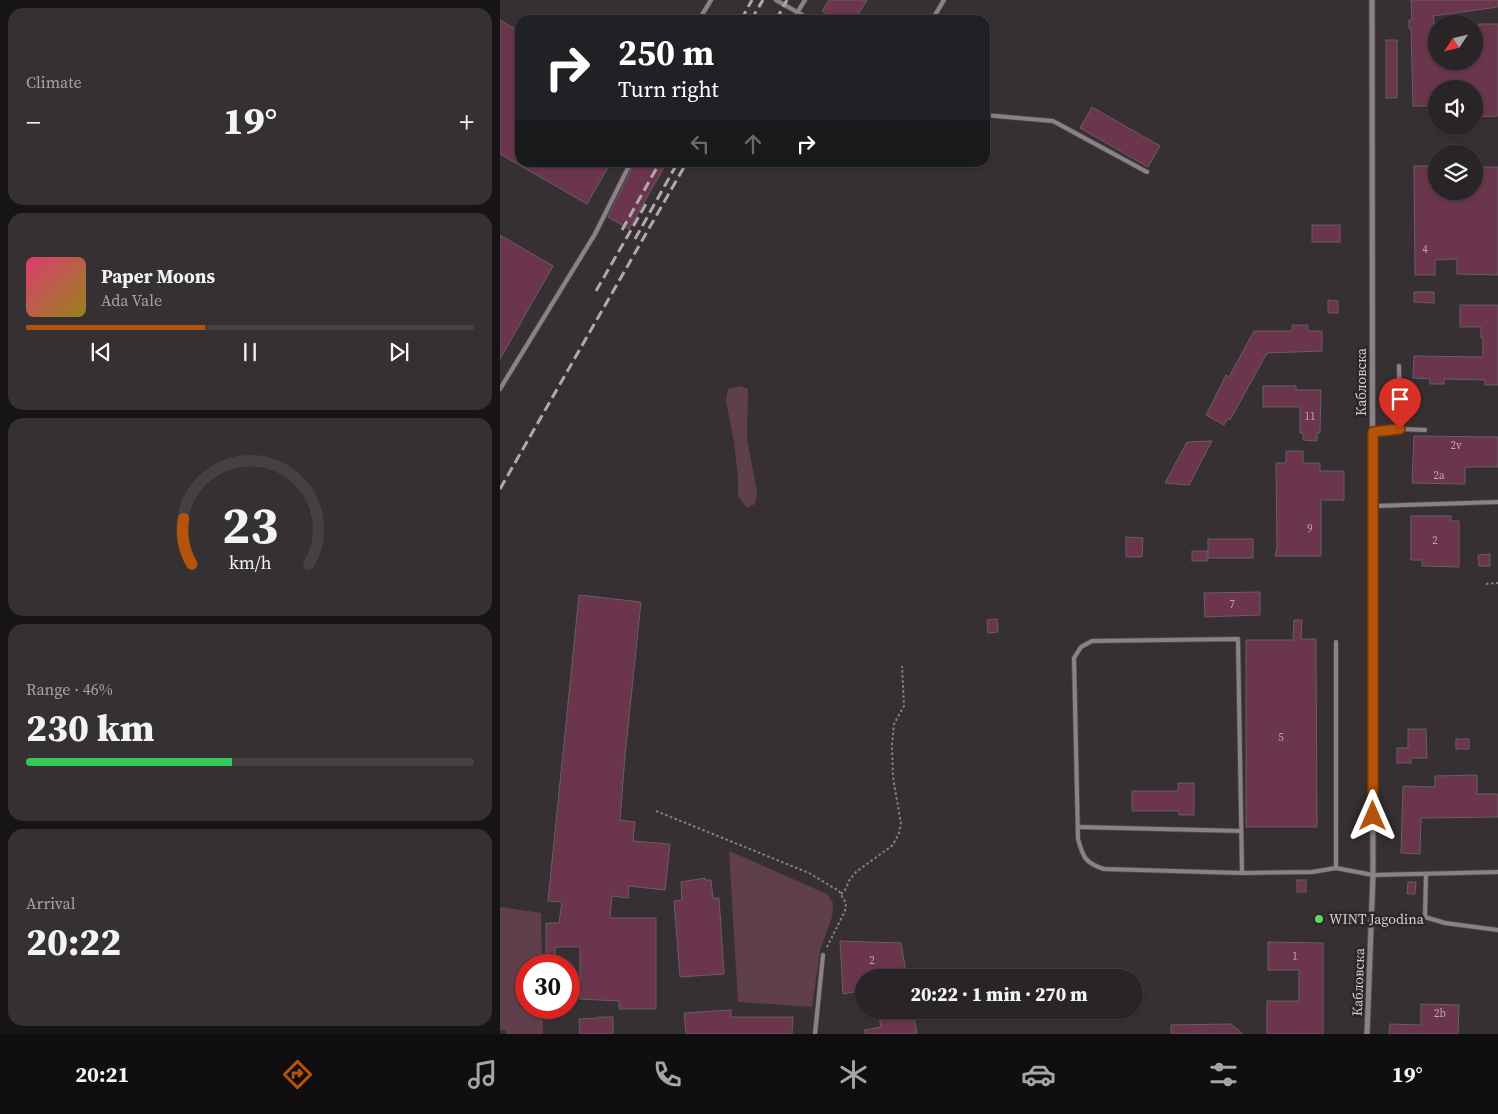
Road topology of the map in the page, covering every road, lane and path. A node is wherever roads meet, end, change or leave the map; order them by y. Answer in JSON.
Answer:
{"nodes":[{"id":1,"x":711,"y":0,"type":"edge"},
{"id":2,"x":776,"y":0,"type":"edge"},
{"id":3,"x":805,"y":0,"type":"edge"},
{"id":4,"x":944,"y":0,"type":"edge"},
{"id":5,"x":1372,"y":0,"type":"edge"},
{"id":6,"x":798,"y":12,"type":"junction"},
{"id":7,"x":702,"y":15,"type":"edge"},
{"id":8,"x":802,"y":15,"type":"edge"},
{"id":9,"x":935,"y":15,"type":"edge"},
{"id":10,"x":990,"y":115,"type":"edge"},
{"id":11,"x":628,"y":167,"type":"edge"},
{"id":12,"x":1147,"y":172,"type":"dead end"},
{"id":13,"x":1399,"y":366,"type":"dead end"},
{"id":14,"x":500,"y":389,"type":"edge"},
{"id":15,"x":1400,"y":429,"type":"junction"},
{"id":16,"x":1425,"y":430,"type":"dead end"},
{"id":17,"x":1373,"y":432,"type":"junction"},
{"id":18,"x":1498,"y":502,"type":"edge"},
{"id":19,"x":1374,"y":506,"type":"junction"},
{"id":20,"x":1498,"y":583,"type":"edge"},
{"id":21,"x":1486,"y":584,"type":"dead end"},
{"id":22,"x":1336,"y":642,"type":"dead end"},
{"id":23,"x":902,"y":666,"type":"dead end"},
{"id":24,"x":656,"y":811,"type":"dead end"},
{"id":25,"x":1078,"y":827,"type":"junction"},
{"id":26,"x":1241,"y":831,"type":"junction"},
{"id":27,"x":1336,"y":868,"type":"junction"},
{"id":28,"x":1498,"y":872,"type":"edge"},
{"id":29,"x":1242,"y":874,"type":"junction"},
{"id":30,"x":1426,"y":874,"type":"junction"},
{"id":31,"x":1373,"y":875,"type":"junction"},
{"id":32,"x":841,"y":894,"type":"junction"},
{"id":33,"x":1498,"y":930,"type":"edge"},
{"id":34,"x":823,"y":955,"type":"joint"},
{"id":35,"x":815,"y":1034,"type":"edge"},
{"id":36,"x":1367,"y":1034,"type":"edge"}],
"edges":[{"from":1,"to":7,"type":"lane"},
{"from":2,"to":6,"type":"lane"},
{"from":3,"to":6,"type":"lane"},
{"from":4,"to":9,"type":"lane"},
{"from":5,"to":17,"type":"street","name":"Кабловска"},
{"from":6,"to":8,"type":"lane"},
{"from":10,"to":12,"type":"lane"},
{"from":11,"to":14,"type":"lane"},
{"from":13,"to":15,"type":"lane"},
{"from":15,"to":16,"type":"lane"},
{"from":15,"to":17,"type":"lane"},
{"from":17,"to":19,"type":"street","name":"Кабловска"},
{"from":18,"to":19,"type":"lane"},
{"from":19,"to":31,"type":"street","name":"Кабловска"},
{"from":20,"to":21,"type":"path"},
{"from":22,"to":27,"type":"lane"},
{"from":23,"to":32,"type":"path"},
{"from":24,"to":32,"type":"path"},
{"from":25,"to":26,"type":"lane"},
{"from":25,"to":26,"type":"lane"},
{"from":25,"to":29,"type":"lane"},
{"from":26,"to":29,"type":"lane"},
{"from":27,"to":29,"type":"lane"},
{"from":27,"to":31,"type":"lane"},
{"from":28,"to":30,"type":"lane"},
{"from":30,"to":31,"type":"lane"},
{"from":30,"to":33,"type":"lane"},
{"from":31,"to":36,"type":"street","name":"Кабловска"},
{"from":32,"to":34,"type":"path"},
{"from":34,"to":35,"type":"lane"}]}
